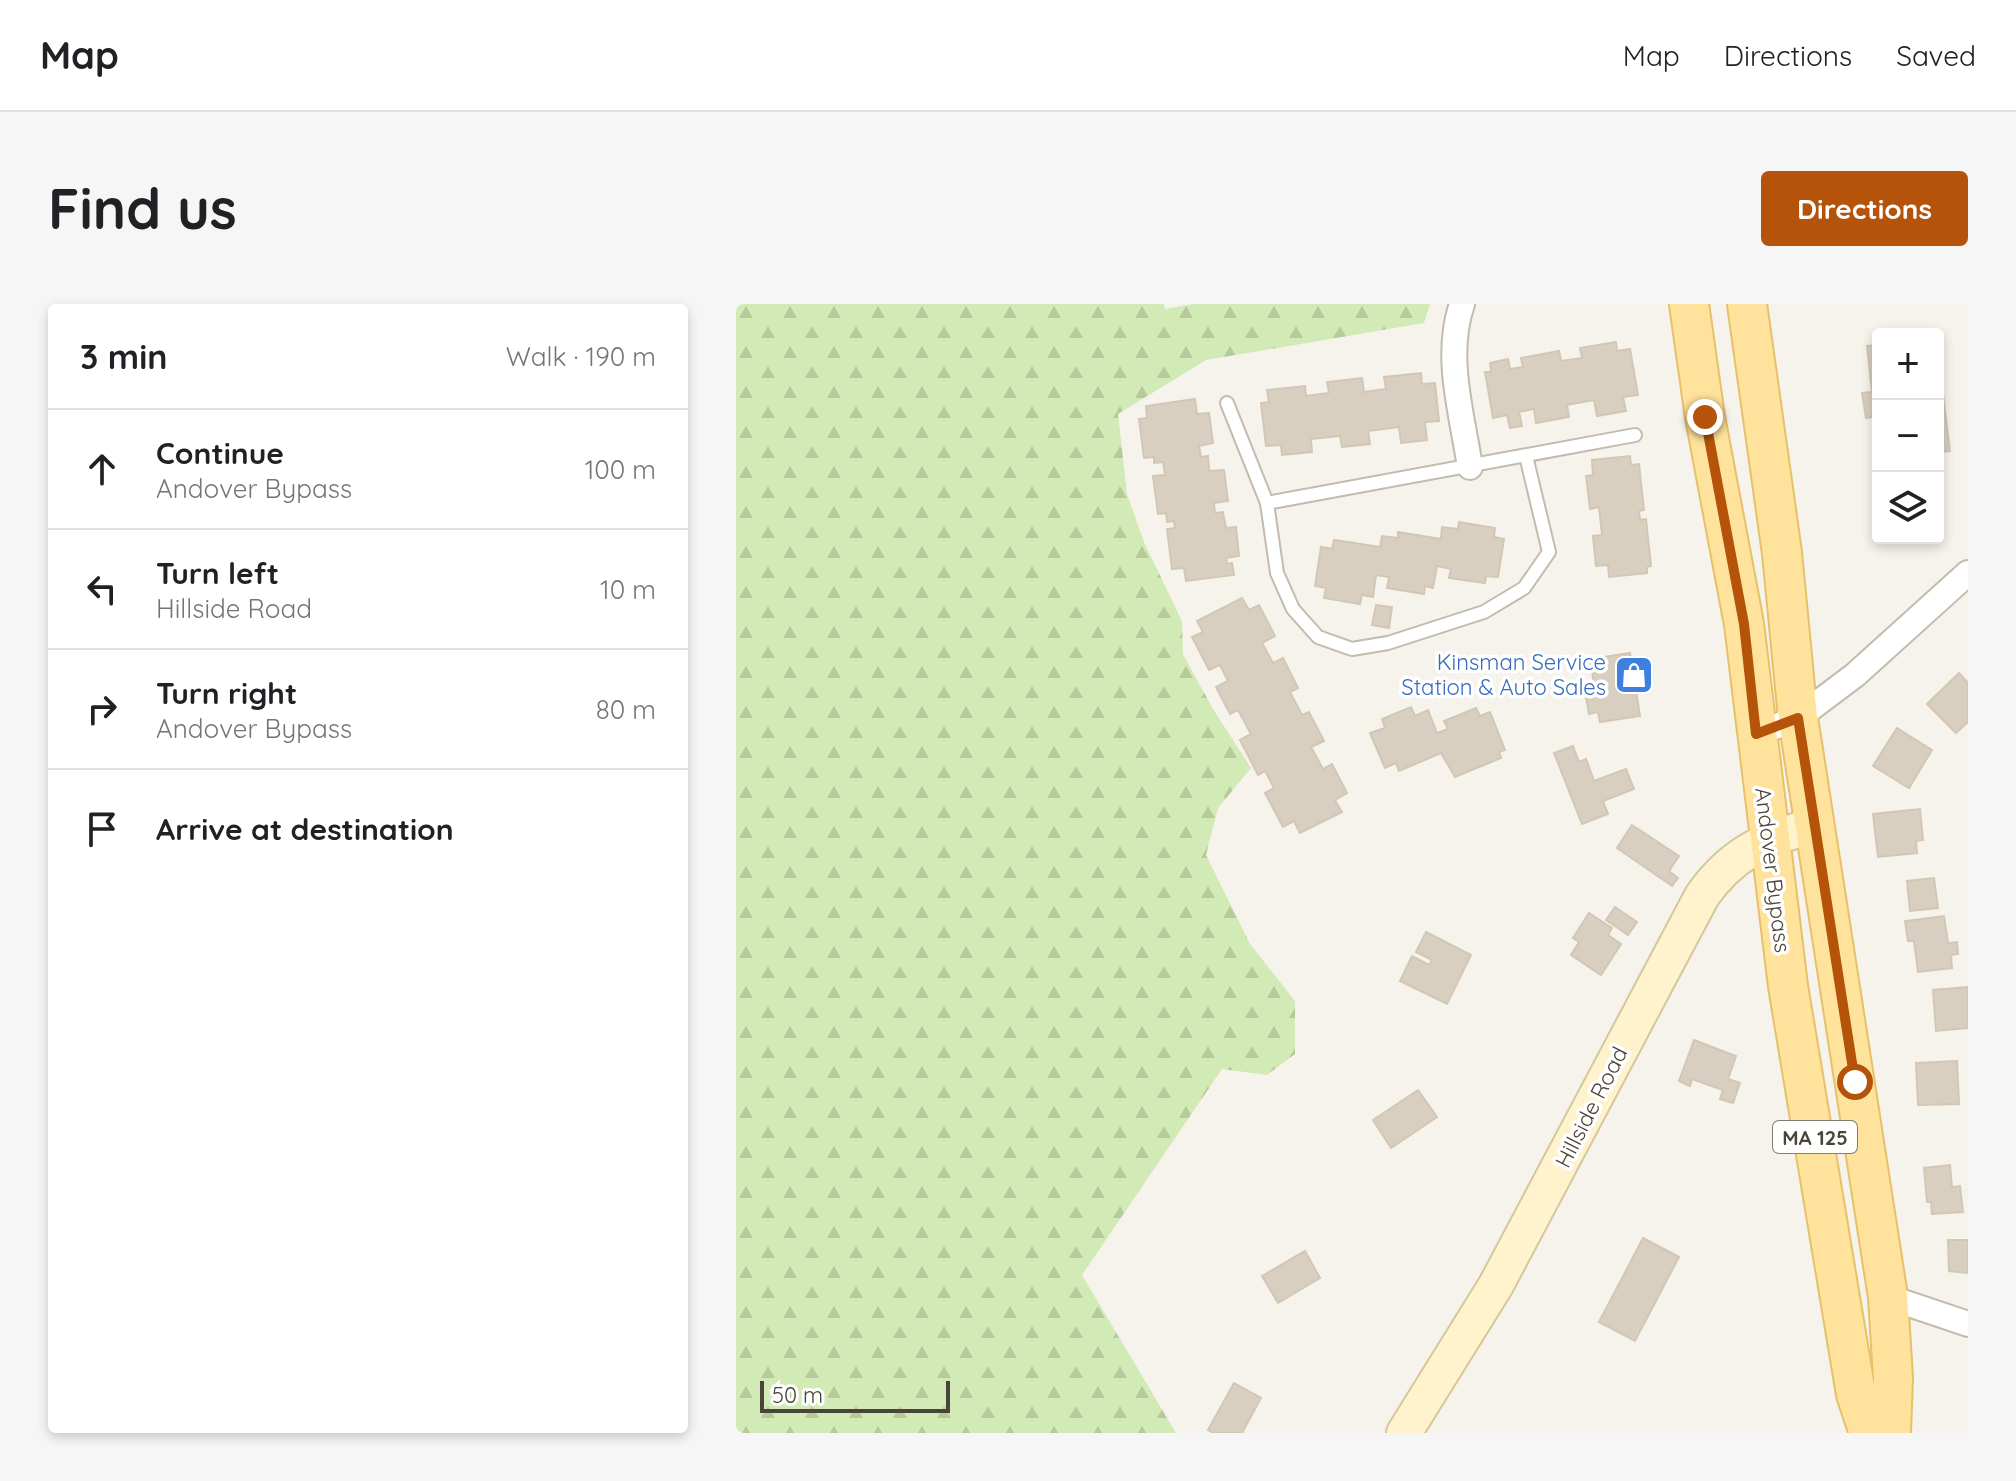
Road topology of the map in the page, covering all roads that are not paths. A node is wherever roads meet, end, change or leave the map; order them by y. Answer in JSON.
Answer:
{"nodes":[{"id":1,"x":1462,"y":304,"type":"edge"},
{"id":2,"x":1689,"y":304,"type":"edge"},
{"id":3,"x":1747,"y":304,"type":"edge"},
{"id":4,"x":1227,"y":403,"type":"dead end"},
{"id":5,"x":1635,"y":435,"type":"dead end"},
{"id":6,"x":1526,"y":456,"type":"junction"},
{"id":7,"x":1470,"y":467,"type":"junction"},
{"id":8,"x":1267,"y":503,"type":"junction"},
{"id":9,"x":1968,"y":573,"type":"edge"},
{"id":10,"x":1798,"y":718,"type":"junction"},
{"id":11,"x":1756,"y":734,"type":"junction"},
{"id":12,"x":1814,"y":825,"type":"junction"},
{"id":13,"x":1768,"y":838,"type":"junction"},
{"id":14,"x":1888,"y":1297,"type":"junction"},
{"id":15,"x":1968,"y":1324,"type":"edge"},
{"id":16,"x":1404,"y":1433,"type":"edge"},
{"id":17,"x":1869,"y":1433,"type":"edge"},
{"id":18,"x":1891,"y":1433,"type":"edge"}],
"edges":[{"from":1,"to":7,"type":"street"},
{"from":2,"to":11,"type":"main road","name":"Andover Bypass","number":"MA 125"},
{"from":3,"to":10,"type":"main road","name":"Andover Bypass","number":"MA 125"},
{"from":4,"to":8,"type":"lane"},
{"from":5,"to":6,"type":"lane"},
{"from":6,"to":7,"type":"lane"},
{"from":6,"to":8,"type":"lane"},
{"from":7,"to":8,"type":"lane"},
{"from":9,"to":10,"type":"street"},
{"from":10,"to":11,"type":"street"},
{"from":10,"to":12,"type":"main road","name":"Andover Bypass","number":"MA 125"},
{"from":11,"to":13,"type":"main road","name":"Andover Bypass","number":"MA 125"},
{"from":12,"to":13,"type":"street","name":"Hillside Road"},
{"from":12,"to":14,"type":"main road","name":"Andover Bypass","number":"MA 125"},
{"from":13,"to":16,"type":"street","name":"Hillside Road"},
{"from":13,"to":17,"type":"main road","name":"Andover Bypass","number":"MA 125"},
{"from":14,"to":15,"type":"street"},
{"from":14,"to":18,"type":"main road","name":"Andover Bypass","number":"MA 125"}]}
